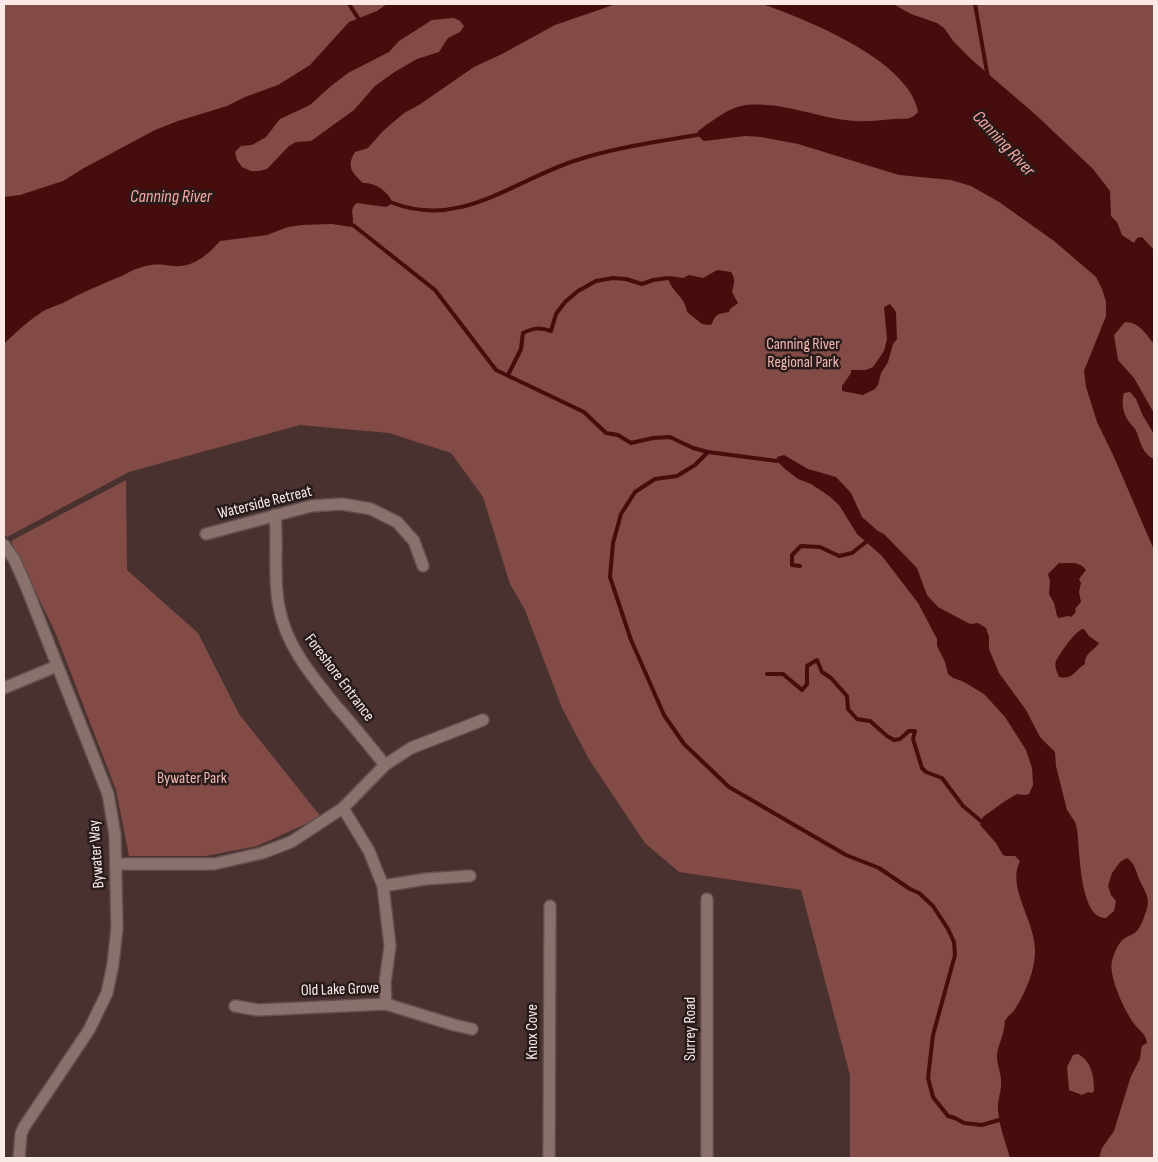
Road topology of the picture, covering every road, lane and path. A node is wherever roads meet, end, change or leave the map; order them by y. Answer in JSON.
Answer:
{"nodes":[{"id":1,"x":276,"y":515,"type":"junction"},
{"id":2,"x":206,"y":534,"type":"dead end"},
{"id":3,"x":4,"y":545,"type":"edge"},
{"id":4,"x":423,"y":566,"type":"dead end"},
{"id":5,"x":57,"y":666,"type":"junction"},
{"id":6,"x":4,"y":688,"type":"edge"},
{"id":7,"x":483,"y":720,"type":"dead end"},
{"id":8,"x":385,"y":765,"type":"junction"},
{"id":9,"x":343,"y":808,"type":"junction"},
{"id":10,"x":116,"y":864,"type":"junction"},
{"id":11,"x":470,"y":876,"type":"dead end"},
{"id":12,"x":383,"y":886,"type":"junction"},
{"id":13,"x":706,"y":899,"type":"dead end"},
{"id":14,"x":550,"y":906,"type":"dead end"},
{"id":15,"x":386,"y":1004,"type":"junction"},
{"id":16,"x":235,"y":1006,"type":"dead end"},
{"id":17,"x":472,"y":1029,"type":"dead end"},
{"id":18,"x":19,"y":1158,"type":"edge"},
{"id":19,"x":549,"y":1158,"type":"edge"},
{"id":20,"x":707,"y":1158,"type":"edge"}],
"edges":[{"from":1,"to":2,"type":"street","name":"Waterside Retreat"},
{"from":1,"to":4,"type":"street","name":"Waterside Retreat"},
{"from":1,"to":8,"type":"street","name":"Foreshore Entrance"},
{"from":3,"to":5,"type":"street","name":"Bywater Way"},
{"from":5,"to":6,"type":"street"},
{"from":5,"to":10,"type":"street","name":"Bywater Way"},
{"from":7,"to":8,"type":"street"},
{"from":8,"to":9,"type":"street"},
{"from":9,"to":10,"type":"street"},
{"from":9,"to":12,"type":"street"},
{"from":10,"to":18,"type":"street","name":"Bywater Way"},
{"from":11,"to":12,"type":"street"},
{"from":12,"to":15,"type":"street"},
{"from":13,"to":20,"type":"street","name":"Surrey Road"},
{"from":14,"to":19,"type":"street","name":"Knox Cove"},
{"from":15,"to":16,"type":"street","name":"Old Lake Grove"},
{"from":15,"to":17,"type":"street","name":"Old Lake Grove"}]}
